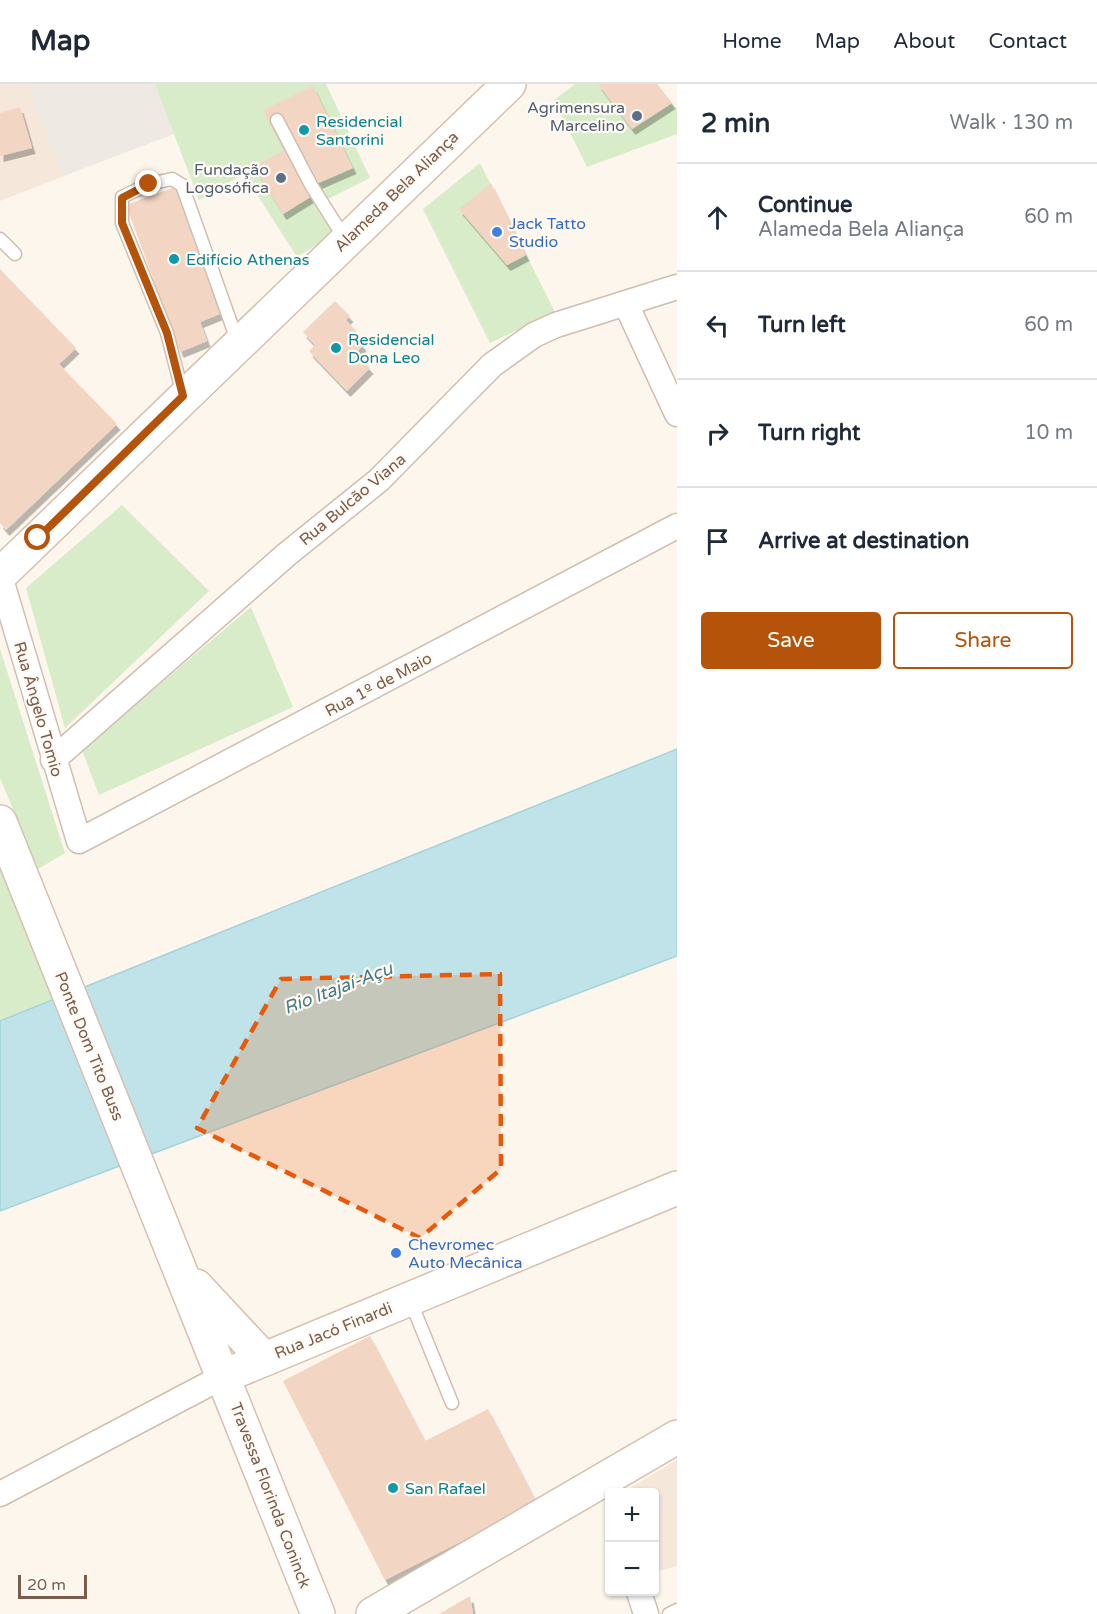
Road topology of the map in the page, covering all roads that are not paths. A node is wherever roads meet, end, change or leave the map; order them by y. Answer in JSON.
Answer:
{"nodes":[{"id":1,"x":509,"y":84,"type":"edge"},
{"id":2,"x":277,"y":120,"type":"dead end"},
{"id":3,"x":0,"y":239,"type":"edge"},
{"id":4,"x":345,"y":240,"type":"junction"},
{"id":5,"x":15,"y":254,"type":"dead end"},
{"id":6,"x":677,"y":287,"type":"edge"},
{"id":7,"x":626,"y":304,"type":"junction"},
{"id":8,"x":238,"y":343,"type":"junction"},
{"id":9,"x":183,"y":396,"type":"junction"},
{"id":10,"x":677,"y":414,"type":"edge"},
{"id":11,"x":677,"y":526,"type":"edge"},
{"id":12,"x":0,"y":538,"type":"edge"},
{"id":13,"x":38,"y":538,"type":"junction"},
{"id":14,"x":0,"y":576,"type":"edge"},
{"id":15,"x":53,"y":760,"type":"junction"},
{"id":16,"x":2,"y":828,"type":"edge"},
{"id":17,"x":79,"y":842,"type":"joint"},
{"id":18,"x":677,"y":1188,"type":"edge"},
{"id":19,"x":181,"y":1269,"type":"junction"},
{"id":20,"x":410,"y":1299,"type":"junction"},
{"id":21,"x":264,"y":1359,"type":"junction"},
{"id":22,"x":224,"y":1376,"type":"junction"},
{"id":23,"x":452,"y":1402,"type":"dead end"},
{"id":24,"x":677,"y":1437,"type":"edge"},
{"id":25,"x":609,"y":1485,"type":"edge"},
{"id":26,"x":0,"y":1494,"type":"edge"},
{"id":27,"x":640,"y":1596,"type":"edge"},
{"id":28,"x":677,"y":1610,"type":"edge"},
{"id":29,"x":318,"y":1614,"type":"edge"},
{"id":30,"x":373,"y":1614,"type":"edge"},
{"id":31,"x":646,"y":1614,"type":"edge"},
{"id":32,"x":669,"y":1614,"type":"edge"}],
"edges":[{"from":1,"to":4,"type":"street","name":"Alameda Bela Aliança"},
{"from":2,"to":4,"type":"lane"},
{"from":3,"to":5,"type":"lane"},
{"from":4,"to":8,"type":"street","name":"Alameda Bela Aliança"},
{"from":6,"to":7,"type":"street","name":"Rua Bulcão Viana"},
{"from":7,"to":10,"type":"street"},
{"from":7,"to":15,"type":"street","name":"Rua Bulcão Viana"},
{"from":8,"to":9,"type":"street","name":"Alameda Bela Aliança"},
{"from":8,"to":9,"type":"lane"},
{"from":9,"to":13,"type":"street","name":"Alameda Bela Aliança"},
{"from":11,"to":17,"type":"street","name":"Rua 1º de Maio"},
{"from":12,"to":13,"type":"street"},
{"from":13,"to":14,"type":"street","name":"Alameda Bela Aliança"},
{"from":14,"to":15,"type":"street","name":"Rua Ângelo Tomio"},
{"from":15,"to":17,"type":"street","name":"Rua Ângelo Tomio"},
{"from":16,"to":19,"type":"street","name":"Ponte Dom Tito Buss"},
{"from":18,"to":20,"type":"street","name":"Rua Jacó Finardi"},
{"from":19,"to":21,"type":"street","name":"Ponte Dom Tito Buss"},
{"from":19,"to":22,"type":"street","name":"Ponte Dom Tito Buss"},
{"from":20,"to":21,"type":"street","name":"Rua Jacó Finardi"},
{"from":20,"to":23,"type":"lane"},
{"from":21,"to":22,"type":"street","name":"Rua Jacó Finardi"},
{"from":22,"to":26,"type":"street","name":"Rua Jacó Finardi"},
{"from":22,"to":29,"type":"street","name":"Travessa Florinda Coninck"},
{"from":24,"to":25,"type":"street"},
{"from":25,"to":30,"type":"street"},
{"from":27,"to":31,"type":"street"},
{"from":28,"to":32,"type":"lane"}]}
